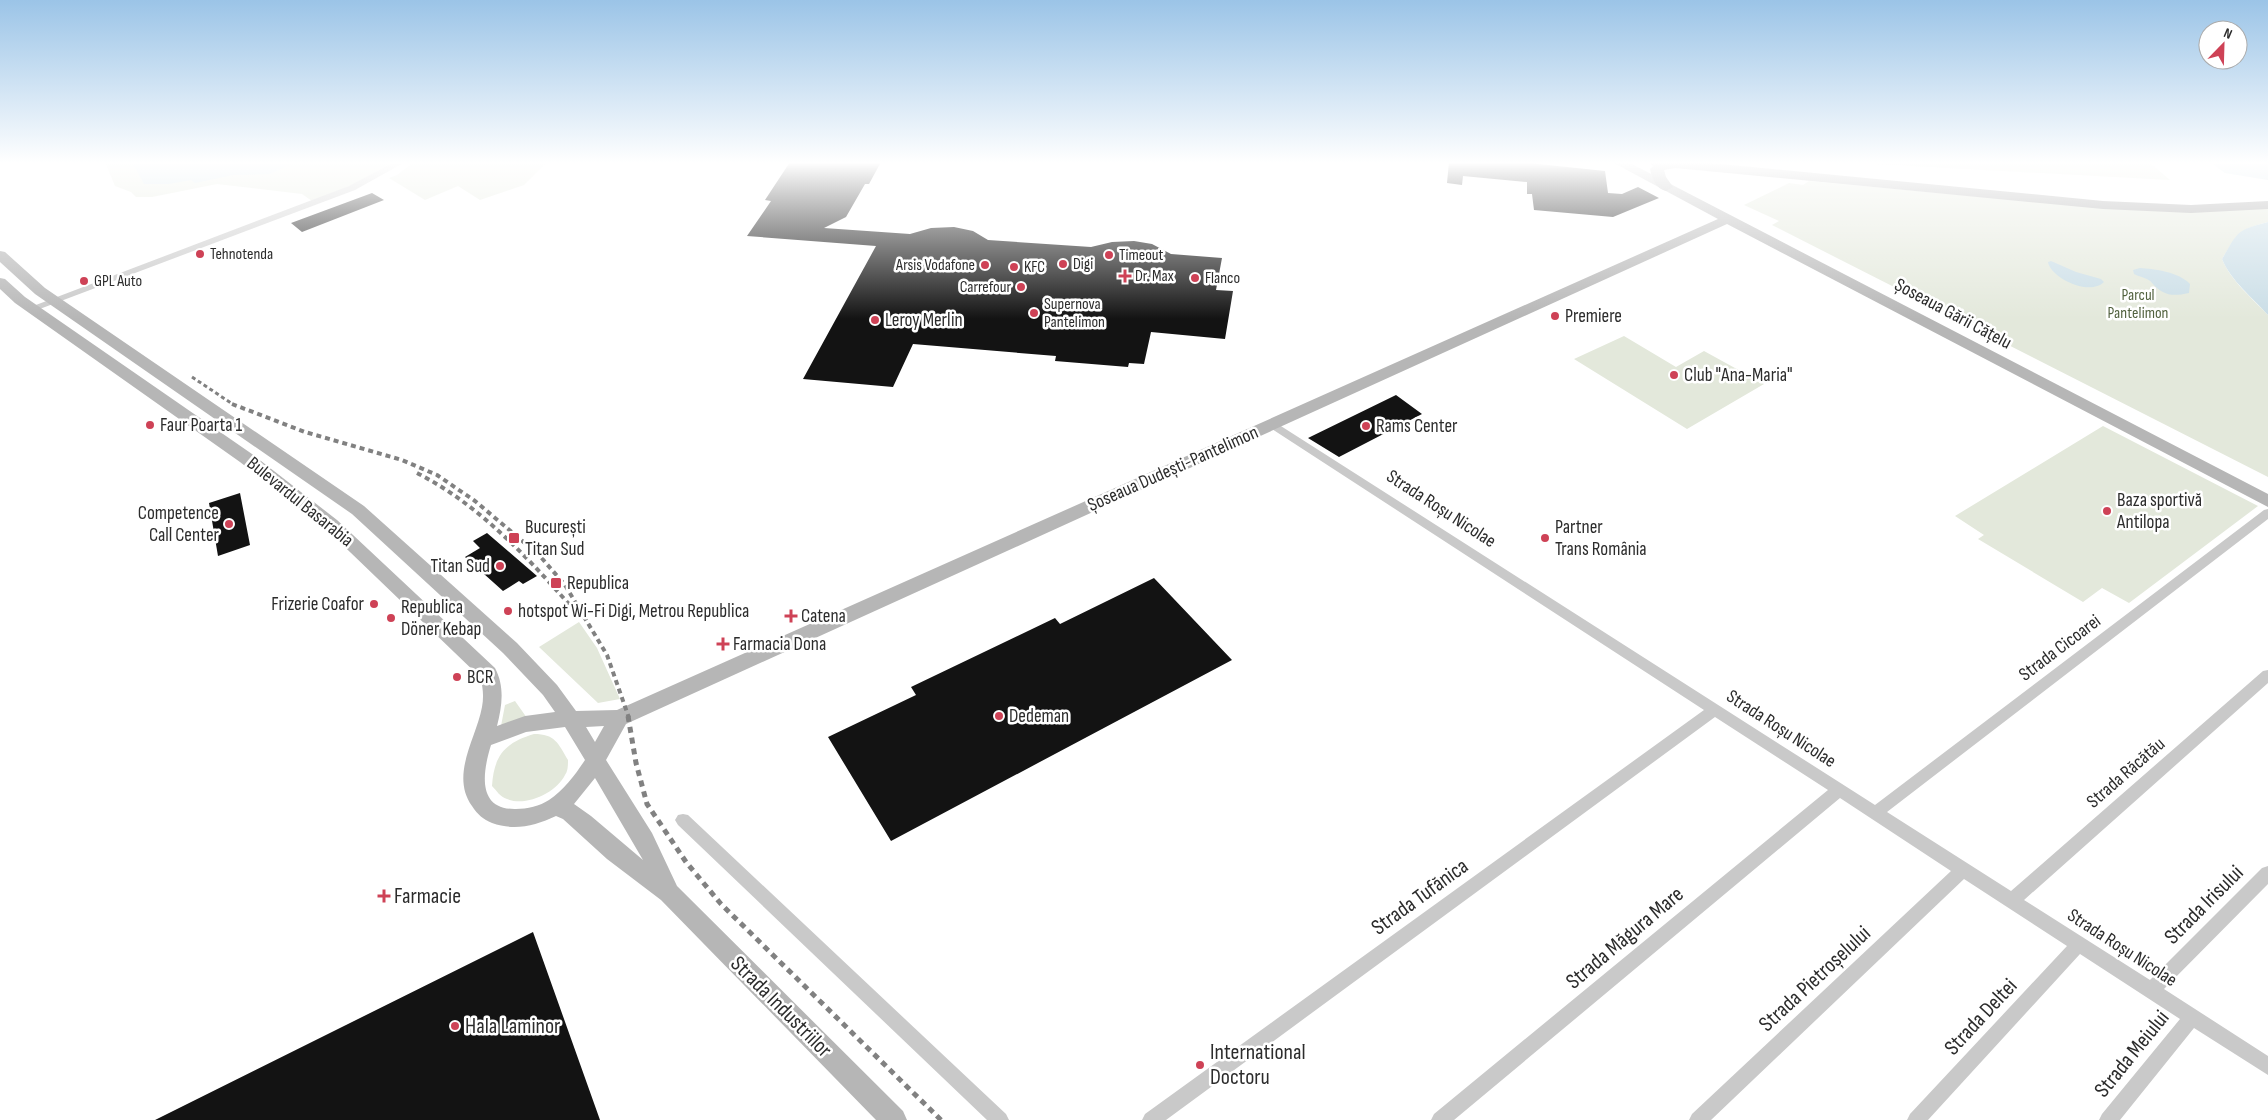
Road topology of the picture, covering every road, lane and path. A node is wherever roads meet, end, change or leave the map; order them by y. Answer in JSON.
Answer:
{"nodes":[{"id":1,"x":282,"y":214,"type":"edge"},
{"id":2,"x":1719,"y":214,"type":"edge"},
{"id":3,"x":1728,"y":219,"type":"junction"},
{"id":4,"x":0,"y":255,"type":"edge"},
{"id":5,"x":0,"y":282,"type":"edge"},
{"id":6,"x":54,"y":300,"type":"junction"},
{"id":7,"x":32,"y":308,"type":"junction"},
{"id":8,"x":1273,"y":425,"type":"junction"},
{"id":9,"x":2268,"y":501,"type":"edge"},
{"id":10,"x":2268,"y":513,"type":"edge"},
{"id":11,"x":2268,"y":675,"type":"edge"},
{"id":12,"x":1715,"y":710,"type":"junction"},
{"id":13,"x":619,"y":718,"type":"junction"},
{"id":14,"x":571,"y":720,"type":"junction"},
{"id":15,"x":482,"y":740,"type":"junction"},
{"id":16,"x":594,"y":759,"type":"junction"},
{"id":17,"x":1839,"y":790,"type":"junction"},
{"id":18,"x":557,"y":808,"type":"junction"},
{"id":19,"x":1875,"y":813,"type":"junction"},
{"id":20,"x":683,"y":820,"type":"dead end"},
{"id":21,"x":1963,"y":870,"type":"junction"},
{"id":22,"x":2268,"y":873,"type":"edge"},
{"id":23,"x":669,"y":893,"type":"junction"},
{"id":24,"x":2011,"y":900,"type":"junction"},
{"id":25,"x":2079,"y":944,"type":"junction"},
{"id":26,"x":2151,"y":991,"type":"junction"},
{"id":27,"x":2192,"y":1017,"type":"junction"},
{"id":28,"x":2268,"y":1066,"type":"edge"},
{"id":29,"x":894,"y":1120,"type":"edge"},
{"id":30,"x":1000,"y":1120,"type":"edge"},
{"id":31,"x":1151,"y":1120,"type":"edge"},
{"id":32,"x":1440,"y":1120,"type":"edge"},
{"id":33,"x":1698,"y":1120,"type":"edge"},
{"id":34,"x":1916,"y":1120,"type":"edge"},
{"id":35,"x":2108,"y":1120,"type":"edge"}],
"edges":[{"from":1,"to":6,"type":"street"},
{"from":2,"to":3,"type":"main road","name":"Șoseaua Gării Cățelu"},
{"from":3,"to":8,"type":"main road","name":"Șoseaua Dudești-Pantelimon"},
{"from":3,"to":9,"type":"main road","name":"Șoseaua Gării Cățelu"},
{"from":4,"to":6,"type":"main road","name":"Bulevardul Basarabia"},
{"from":5,"to":7,"type":"main road","name":"Bulevardul Basarabia"},
{"from":6,"to":7,"type":"street"},
{"from":6,"to":14,"type":"main road","name":"Bulevardul Basarabia"},
{"from":7,"to":15,"type":"main road","name":"Bulevardul Basarabia"},
{"from":8,"to":12,"type":"street","name":"Strada Roșu Nicolae"},
{"from":8,"to":13,"type":"main road","name":"Șoseaua Dudești-Pantelimon"},
{"from":10,"to":19,"type":"street","name":"Strada Cicoarei"},
{"from":11,"to":24,"type":"street","name":"Strada Răcătău"},
{"from":12,"to":17,"type":"street","name":"Strada Roșu Nicolae"},
{"from":12,"to":31,"type":"street","name":"Strada Tufănica"},
{"from":13,"to":14,"type":"main road","name":"Șoseaua Dudești-Pantelimon"},
{"from":13,"to":16,"type":"main road"},
{"from":14,"to":15,"type":"main road","name":"Șoseaua Dudești-Pantelimon"},
{"from":14,"to":16,"type":"main road","name":"Strada Industriilor"},
{"from":15,"to":18,"type":"main road","name":"Bulevardul Basarabia"},
{"from":16,"to":18,"type":"main road"},
{"from":16,"to":23,"type":"main road","name":"Strada Industriilor"},
{"from":17,"to":19,"type":"street","name":"Strada Roșu Nicolae"},
{"from":17,"to":32,"type":"street","name":"Strada Măgura Mare"},
{"from":18,"to":23,"type":"main road","name":"Strada Industriilor"},
{"from":19,"to":21,"type":"street","name":"Strada Roșu Nicolae"},
{"from":20,"to":30,"type":"street"},
{"from":21,"to":24,"type":"street","name":"Strada Roșu Nicolae"},
{"from":21,"to":33,"type":"street","name":"Strada Pietroșelului"},
{"from":22,"to":26,"type":"street","name":"Strada Irisului"},
{"from":23,"to":29,"type":"main road","name":"Strada Industriilor"},
{"from":24,"to":25,"type":"street","name":"Strada Roșu Nicolae"},
{"from":25,"to":26,"type":"street","name":"Strada Roșu Nicolae"},
{"from":25,"to":34,"type":"street","name":"Strada Deltei"},
{"from":26,"to":27,"type":"street","name":"Strada Roșu Nicolae"},
{"from":27,"to":28,"type":"street","name":"Strada Roșu Nicolae"},
{"from":27,"to":35,"type":"street","name":"Strada Meiului"}]}
